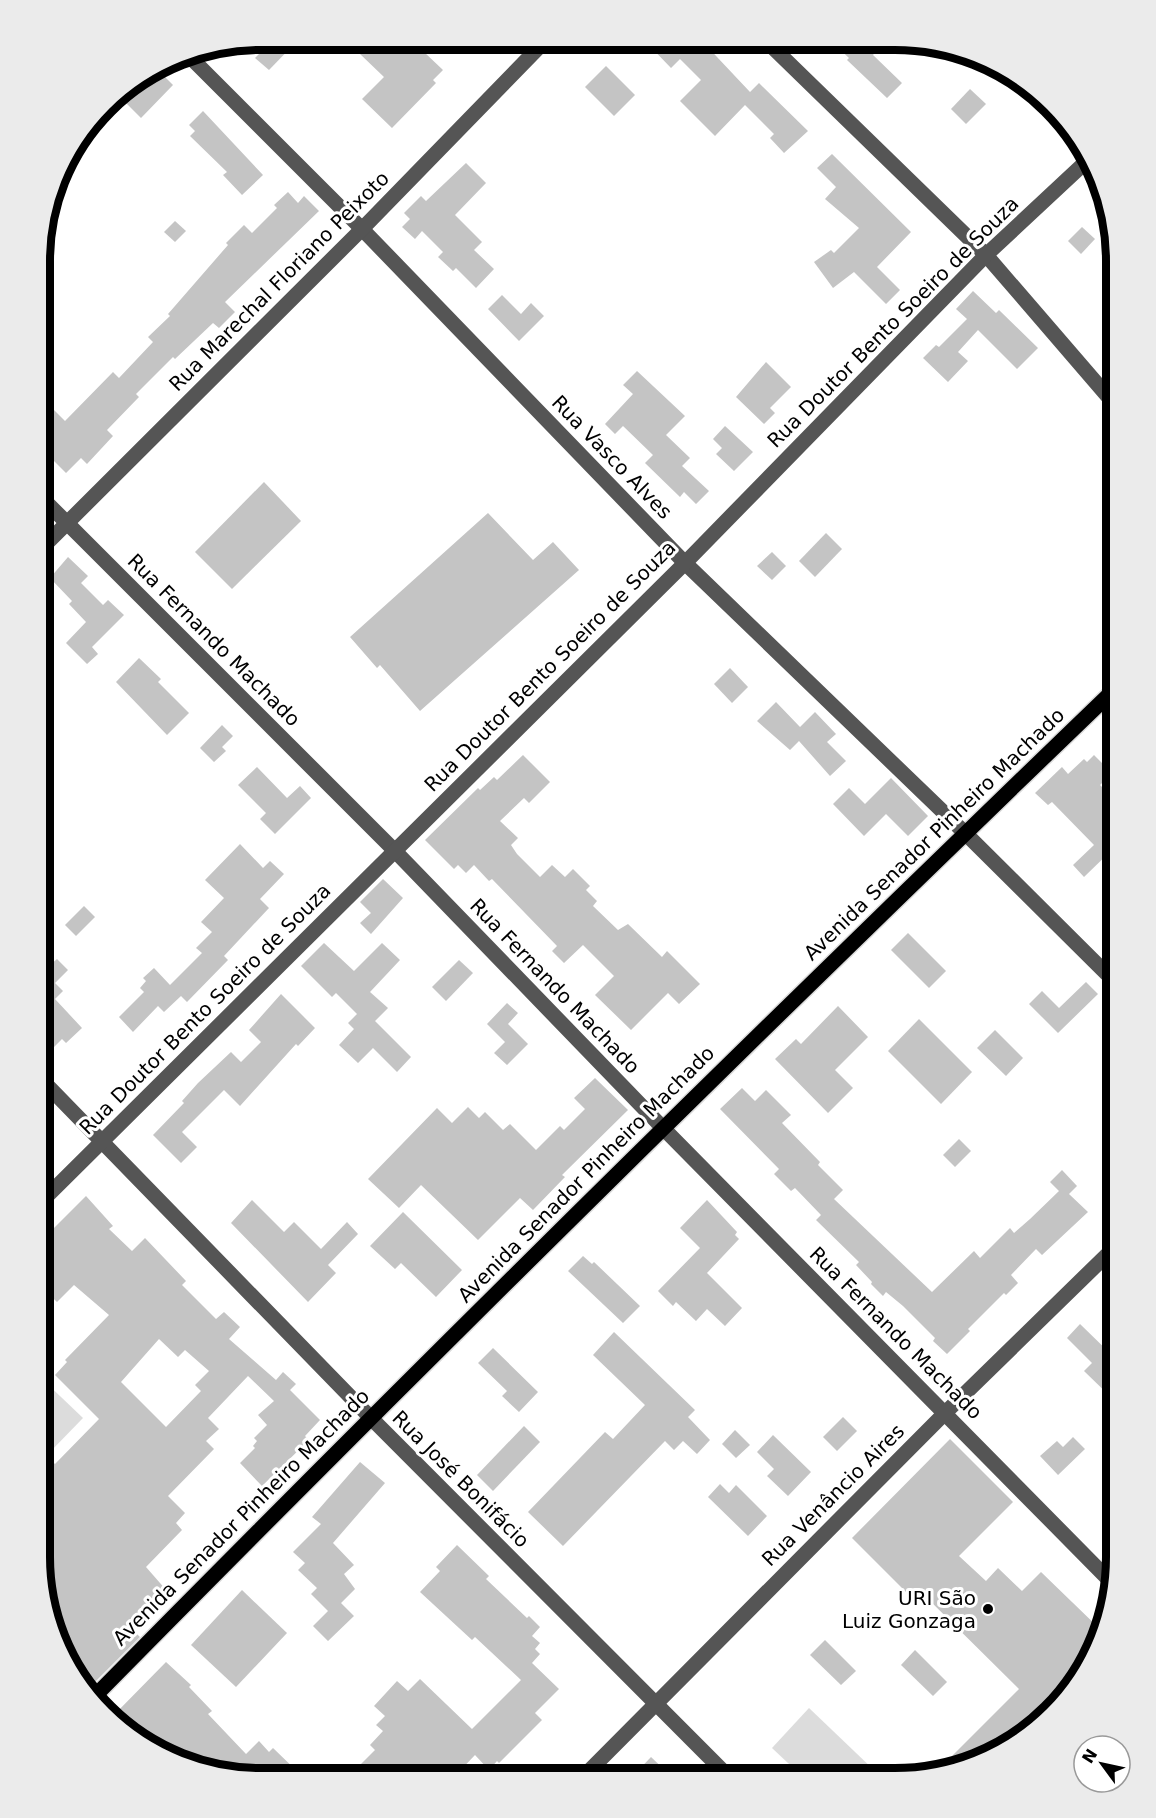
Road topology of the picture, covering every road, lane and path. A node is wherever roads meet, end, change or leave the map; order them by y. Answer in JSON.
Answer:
{"nodes":[{"id":1,"x":536,"y":50,"type":"edge"},
{"id":2,"x":775,"y":50,"type":"edge"},
{"id":3,"x":194,"y":61,"type":"edge"},
{"id":4,"x":1083,"y":164,"type":"edge"},
{"id":5,"x":362,"y":229,"type":"junction"},
{"id":6,"x":986,"y":255,"type":"junction"},
{"id":7,"x":1106,"y":394,"type":"edge"},
{"id":8,"x":50,"y":506,"type":"edge"},
{"id":9,"x":68,"y":523,"type":"junction"},
{"id":10,"x":50,"y":540,"type":"edge"},
{"id":11,"x":685,"y":563,"type":"junction"},
{"id":12,"x":1106,"y":698,"type":"edge"},
{"id":13,"x":965,"y":833,"type":"junction"},
{"id":14,"x":394,"y":850,"type":"junction"},
{"id":15,"x":1106,"y":973,"type":"edge"},
{"id":16,"x":50,"y":1088,"type":"edge"},
{"id":17,"x":662,"y":1127,"type":"junction"},
{"id":18,"x":102,"y":1142,"type":"junction"},
{"id":19,"x":50,"y":1193,"type":"edge"},
{"id":20,"x":1106,"y":1256,"type":"edge"},
{"id":21,"x":946,"y":1412,"type":"junction"},
{"id":22,"x":370,"y":1417,"type":"junction"},
{"id":23,"x":1106,"y":1576,"type":"edge"},
{"id":24,"x":99,"y":1692,"type":"edge"},
{"id":25,"x":656,"y":1703,"type":"junction"},
{"id":26,"x":592,"y":1768,"type":"edge"},
{"id":27,"x":719,"y":1768,"type":"edge"}],
"edges":[{"from":1,"to":5,"type":"street","name":"Rua Marechal Floriano Peixoto"},
{"from":2,"to":6,"type":"street"},
{"from":3,"to":5,"type":"street","name":"Rua Vasco Alves"},
{"from":4,"to":6,"type":"street","name":"Rua Doutor Bento Soeiro de Souza"},
{"from":5,"to":9,"type":"street","name":"Rua Marechal Floriano Peixoto"},
{"from":5,"to":11,"type":"street","name":"Rua Vasco Alves"},
{"from":6,"to":7,"type":"street"},
{"from":6,"to":11,"type":"street","name":"Rua Doutor Bento Soeiro de Souza"},
{"from":8,"to":9,"type":"street","name":"Rua Fernando Machado"},
{"from":9,"to":10,"type":"street","name":"Rua Marechal Floriano Peixoto"},
{"from":9,"to":14,"type":"street","name":"Rua Fernando Machado"},
{"from":11,"to":13,"type":"street","name":"Rua Vasco Alves"},
{"from":11,"to":14,"type":"street","name":"Rua Doutor Bento Soeiro de Souza"},
{"from":12,"to":13,"type":"main road","name":"Avenida Senador Pinheiro Machado"},
{"from":13,"to":15,"type":"street","name":"Rua Vasco Alves"},
{"from":13,"to":17,"type":"main road","name":"Avenida Senador Pinheiro Machado"},
{"from":14,"to":17,"type":"street","name":"Rua Fernando Machado"},
{"from":14,"to":18,"type":"street","name":"Rua Doutor Bento Soeiro de Souza"},
{"from":16,"to":18,"type":"street","name":"Rua José Bonifácio"},
{"from":17,"to":21,"type":"street","name":"Rua Fernando Machado"},
{"from":17,"to":22,"type":"main road","name":"Avenida Senador Pinheiro Machado"},
{"from":18,"to":19,"type":"street","name":"Rua Doutor Bento Soeiro de Souza"},
{"from":18,"to":22,"type":"street","name":"Rua José Bonifácio"},
{"from":20,"to":21,"type":"street","name":"Rua Venâncio Aires"},
{"from":21,"to":23,"type":"street","name":"Rua Fernando Machado"},
{"from":21,"to":25,"type":"street","name":"Rua Venâncio Aires"},
{"from":22,"to":24,"type":"main road","name":"Avenida Senador Pinheiro Machado"},
{"from":22,"to":25,"type":"street","name":"Rua José Bonifácio"},
{"from":25,"to":26,"type":"street","name":"Rua Venâncio Aires"},
{"from":25,"to":27,"type":"street","name":"Rua José Bonifácio"}]}
